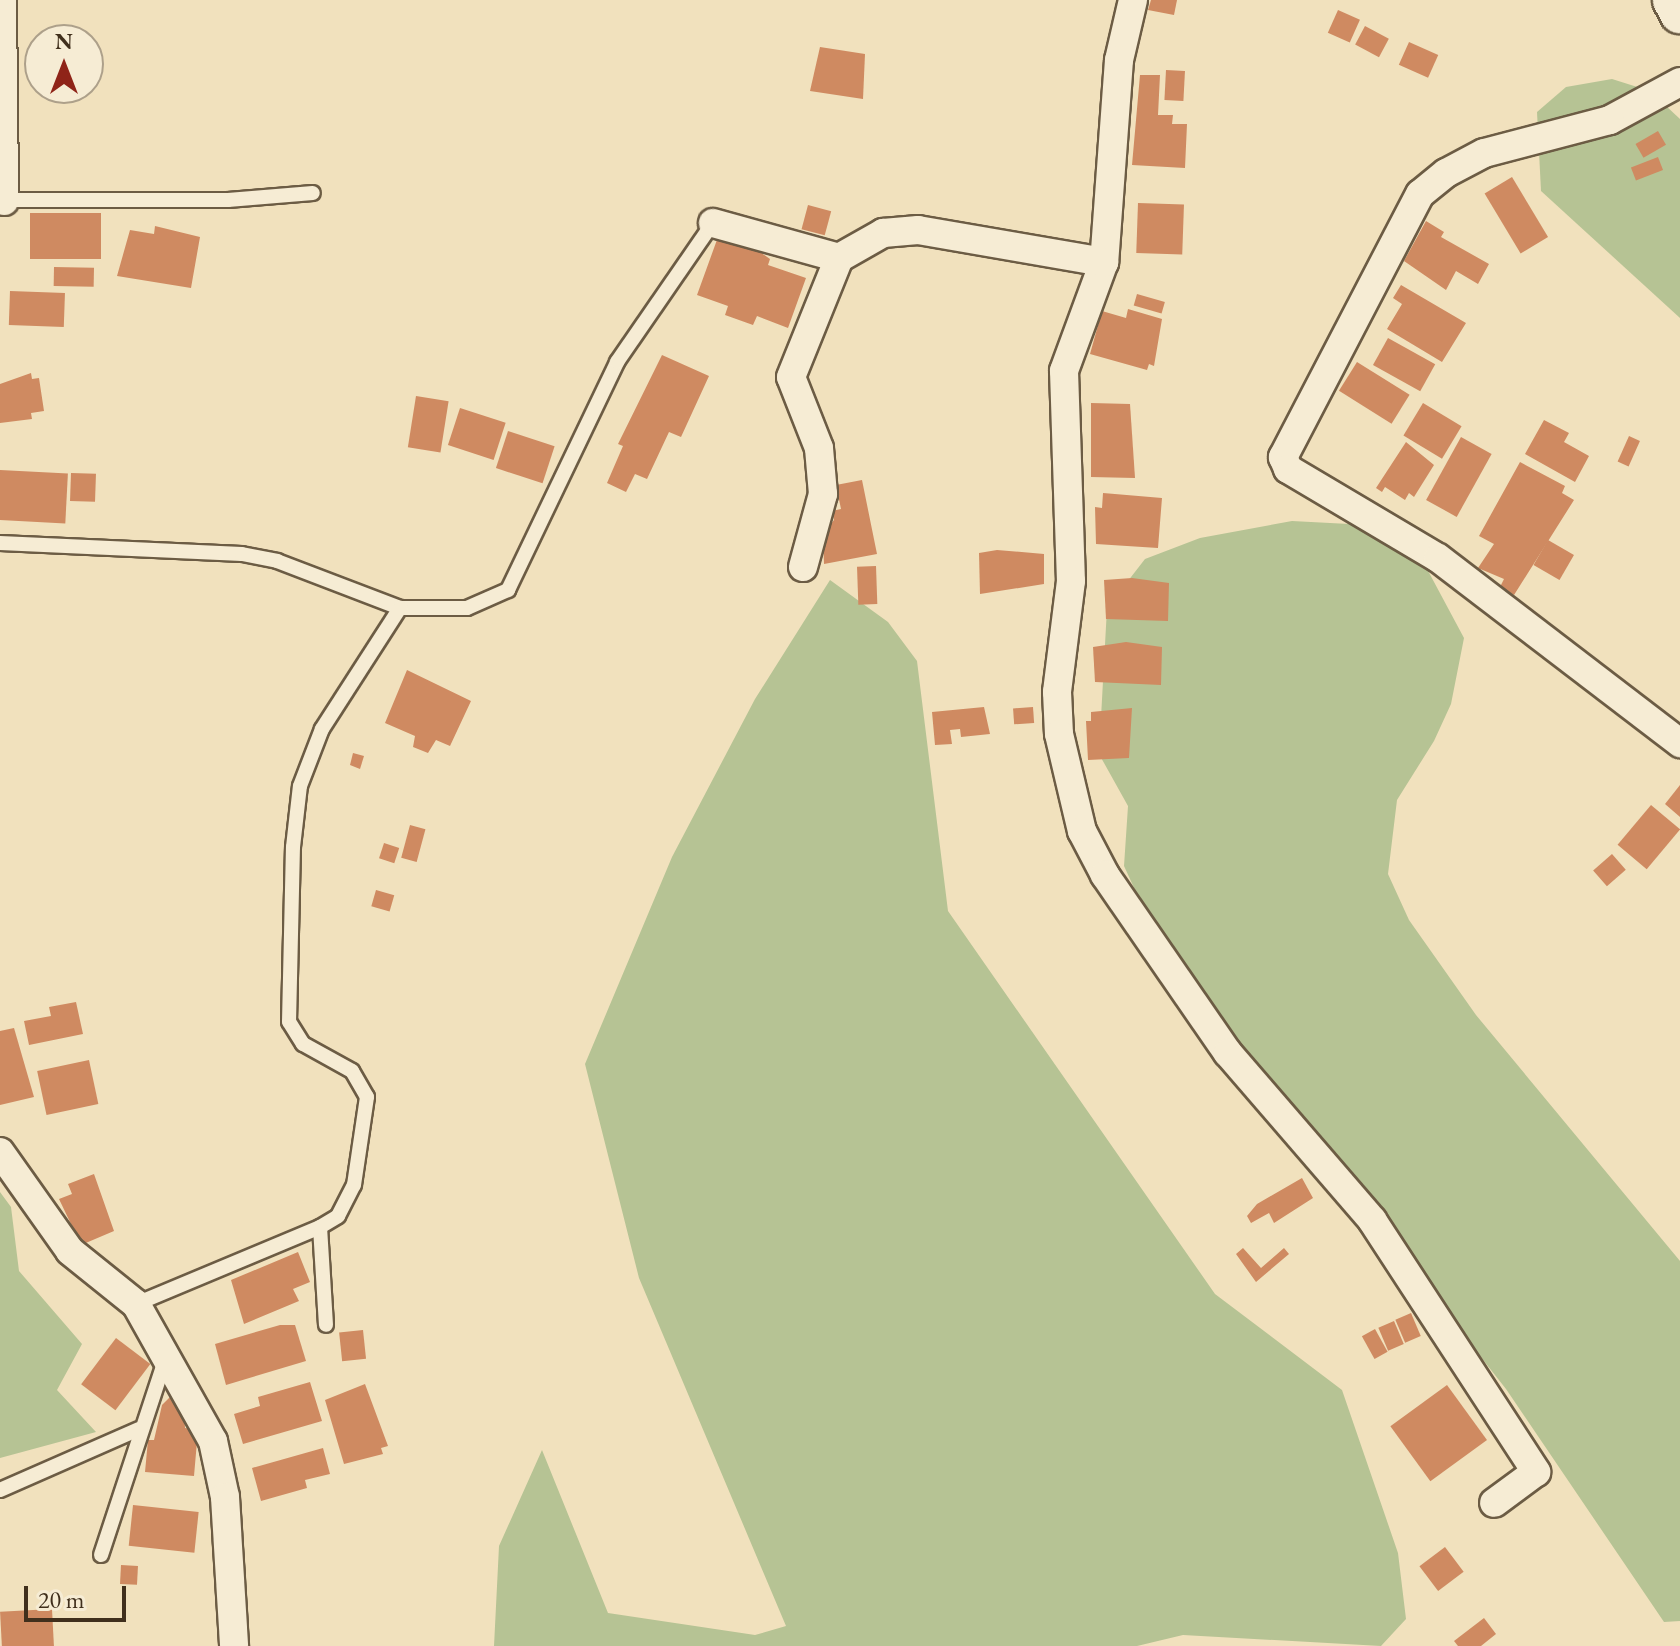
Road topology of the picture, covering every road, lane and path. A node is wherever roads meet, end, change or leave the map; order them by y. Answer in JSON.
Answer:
{"nodes":[{"id":1,"x":2,"y":0,"type":"edge"},
{"id":2,"x":1133,"y":0,"type":"edge"},
{"id":3,"x":1673,"y":0,"type":"edge"},
{"id":4,"x":1680,"y":13,"type":"edge"},
{"id":5,"x":1680,"y":82,"type":"edge"},
{"id":6,"x":313,"y":193,"type":"dead end"},
{"id":7,"x":2,"y":200,"type":"edge"},
{"id":8,"x":713,"y":223,"type":"joint"},
{"id":9,"x":839,"y":258,"type":"junction"},
{"id":10,"x":1104,"y":262,"type":"junction"},
{"id":11,"x":0,"y":543,"type":"edge"},
{"id":12,"x":803,"y":567,"type":"dead end"},
{"id":13,"x":400,"y":608,"type":"junction"},
{"id":14,"x":1680,"y":743,"type":"edge"},
{"id":15,"x":0,"y":1152,"type":"edge"},
{"id":16,"x":320,"y":1227,"type":"junction"},
{"id":17,"x":136,"y":1304,"type":"junction"},
{"id":18,"x":326,"y":1325,"type":"dead end"},
{"id":19,"x":166,"y":1359,"type":"junction"},
{"id":20,"x":139,"y":1429,"type":"junction"},
{"id":21,"x":0,"y":1490,"type":"edge"},
{"id":22,"x":1494,"y":1503,"type":"dead end"},
{"id":23,"x":101,"y":1555,"type":"dead end"},
{"id":24,"x":234,"y":1646,"type":"edge"}],
"edges":[{"from":1,"to":7,"type":"street"},
{"from":2,"to":10,"type":"street"},
{"from":3,"to":4,"type":"street"},
{"from":5,"to":14,"type":"street"},
{"from":6,"to":7,"type":"lane"},
{"from":8,"to":9,"type":"street"},
{"from":8,"to":13,"type":"lane"},
{"from":9,"to":10,"type":"street"},
{"from":9,"to":12,"type":"street"},
{"from":10,"to":22,"type":"street"},
{"from":11,"to":13,"type":"lane"},
{"from":13,"to":16,"type":"lane"},
{"from":15,"to":17,"type":"street"},
{"from":16,"to":17,"type":"lane"},
{"from":16,"to":18,"type":"lane"},
{"from":17,"to":19,"type":"street"},
{"from":19,"to":20,"type":"lane"},
{"from":19,"to":24,"type":"street"},
{"from":20,"to":21,"type":"lane"},
{"from":20,"to":23,"type":"lane"}]}
